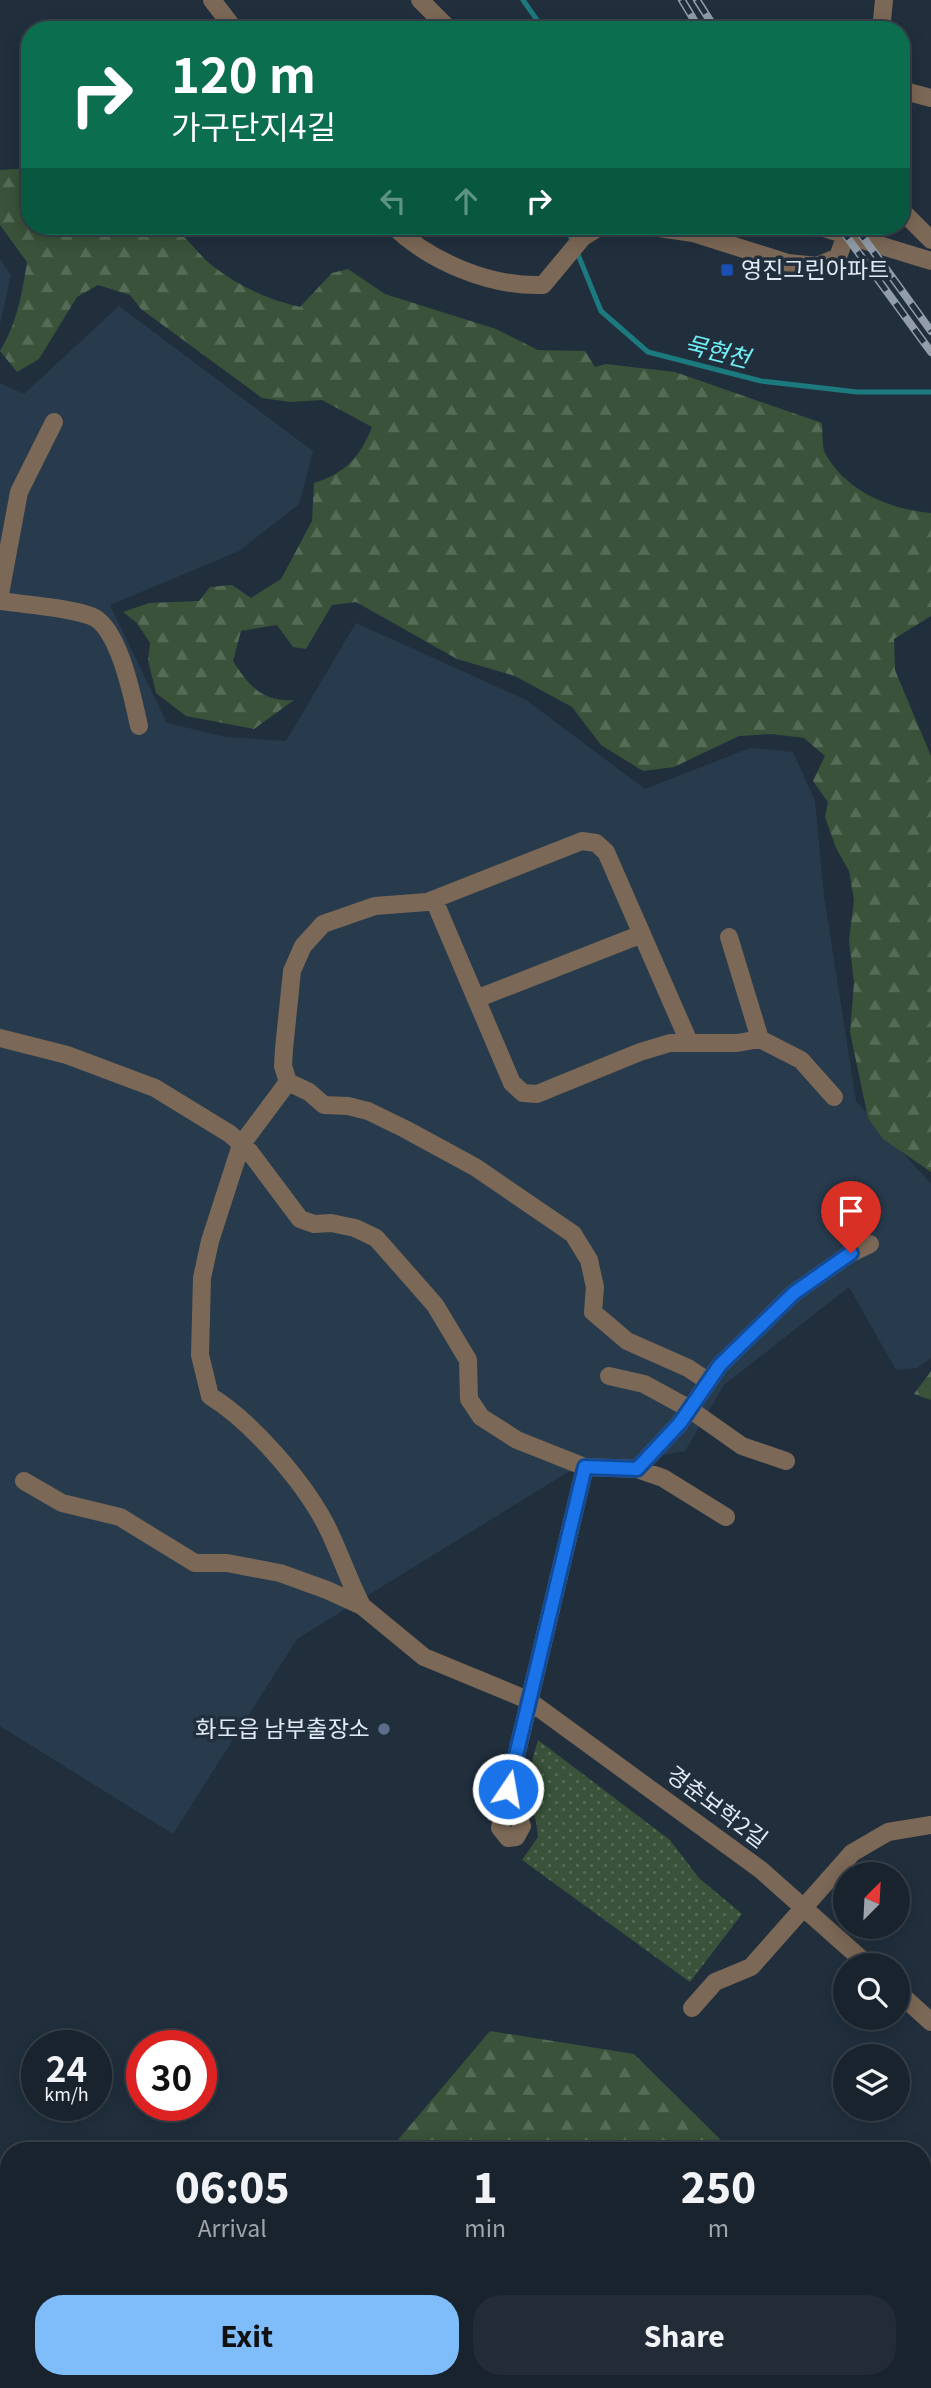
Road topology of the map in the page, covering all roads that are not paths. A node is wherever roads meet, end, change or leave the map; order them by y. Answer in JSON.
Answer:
{"nodes":[{"id":1,"x":212,"y":0,"type":"edge"},
{"id":2,"x":414,"y":0,"type":"edge"},
{"id":3,"x":420,"y":0,"type":"edge"},
{"id":4,"x":884,"y":0,"type":"edge"},
{"id":5,"x":228,"y":21,"type":"edge"},
{"id":6,"x":428,"y":21,"type":"edge"},
{"id":7,"x":441,"y":21,"type":"edge"},
{"id":8,"x":882,"y":21,"type":"edge"},
{"id":9,"x":910,"y":92,"type":"edge"},
{"id":10,"x":931,"y":98,"type":"edge"},
{"id":11,"x":910,"y":219,"type":"edge"},
{"id":12,"x":402,"y":235,"type":"edge"},
{"id":13,"x":588,"y":235,"type":"edge"},
{"id":14,"x":699,"y":235,"type":"edge"},
{"id":15,"x":846,"y":235,"type":"edge"},
{"id":16,"x":861,"y":235,"type":"edge"},
{"id":17,"x":931,"y":240,"type":"edge"},
{"id":18,"x":931,"y":261,"type":"edge"},
{"id":19,"x":54,"y":422,"type":"dead end"},
{"id":20,"x":0,"y":594,"type":"edge"},
{"id":21,"x":0,"y":601,"type":"edge"},
{"id":22,"x":139,"y":726,"type":"dead end"},
{"id":23,"x":434,"y":900,"type":"junction"},
{"id":24,"x":642,"y":934,"type":"junction"},
{"id":25,"x":729,"y":936,"type":"dead end"},
{"id":26,"x":476,"y":999,"type":"junction"},
{"id":27,"x":0,"y":1038,"type":"edge"},
{"id":28,"x":760,"y":1039,"type":"junction"},
{"id":29,"x":689,"y":1042,"type":"junction"},
{"id":30,"x":288,"y":1082,"type":"junction"},
{"id":31,"x":834,"y":1097,"type":"dead end"},
{"id":32,"x":241,"y":1145,"type":"junction"},
{"id":33,"x":870,"y":1244,"type":"dead end"},
{"id":34,"x":609,"y":1376,"type":"dead end"},
{"id":35,"x":706,"y":1380,"type":"junction"},
{"id":36,"x":688,"y":1408,"type":"junction"},
{"id":37,"x":786,"y":1461,"type":"dead end"},
{"id":38,"x":585,"y":1467,"type":"junction"},
{"id":39,"x":637,"y":1469,"type":"junction"},
{"id":40,"x":24,"y":1481,"type":"dead end"},
{"id":41,"x":726,"y":1517,"type":"dead end"},
{"id":42,"x":362,"y":1606,"type":"junction"},
{"id":43,"x":528,"y":1700,"type":"junction"},
{"id":44,"x":508,"y":1789,"type":"dead end"},
{"id":45,"x":931,"y":1825,"type":"edge"},
{"id":46,"x":805,"y":1909,"type":"junction"},
{"id":47,"x":854,"y":1953,"type":"edge"},
{"id":48,"x":910,"y":2003,"type":"edge"},
{"id":49,"x":692,"y":2008,"type":"dead end"},
{"id":50,"x":931,"y":2022,"type":"edge"}],
"edges":[{"from":1,"to":5,"type":"street"},
{"from":2,"to":6,"type":"street"},
{"from":3,"to":7,"type":"street"},
{"from":4,"to":8,"type":"street"},
{"from":9,"to":10,"type":"street"},
{"from":11,"to":17,"type":"street"},
{"from":12,"to":13,"type":"street"},
{"from":14,"to":15,"type":"street"},
{"from":16,"to":18,"type":"street"},
{"from":19,"to":20,"type":"street"},
{"from":21,"to":22,"type":"street"},
{"from":23,"to":24,"type":"street"},
{"from":23,"to":26,"type":"street"},
{"from":23,"to":30,"type":"street"},
{"from":24,"to":26,"type":"street"},
{"from":24,"to":29,"type":"street"},
{"from":25,"to":28,"type":"street"},
{"from":26,"to":29,"type":"street"},
{"from":27,"to":32,"type":"street"},
{"from":28,"to":29,"type":"street"},
{"from":28,"to":31,"type":"street"},
{"from":30,"to":32,"type":"street"},
{"from":30,"to":35,"type":"street"},
{"from":32,"to":38,"type":"street"},
{"from":32,"to":42,"type":"street"},
{"from":33,"to":35,"type":"street"},
{"from":34,"to":36,"type":"street"},
{"from":35,"to":36,"type":"street"},
{"from":36,"to":37,"type":"street"},
{"from":36,"to":39,"type":"street"},
{"from":38,"to":39,"type":"street"},
{"from":38,"to":43,"type":"street"},
{"from":39,"to":41,"type":"street"},
{"from":40,"to":42,"type":"street"},
{"from":42,"to":43,"type":"street","name":"경춘보학2길"},
{"from":43,"to":44,"type":"street"},
{"from":43,"to":46,"type":"street","name":"경춘보학2길"},
{"from":45,"to":46,"type":"street"},
{"from":46,"to":47,"type":"street","name":"경춘보학2길"},
{"from":46,"to":49,"type":"street"},
{"from":48,"to":50,"type":"street"}]}
